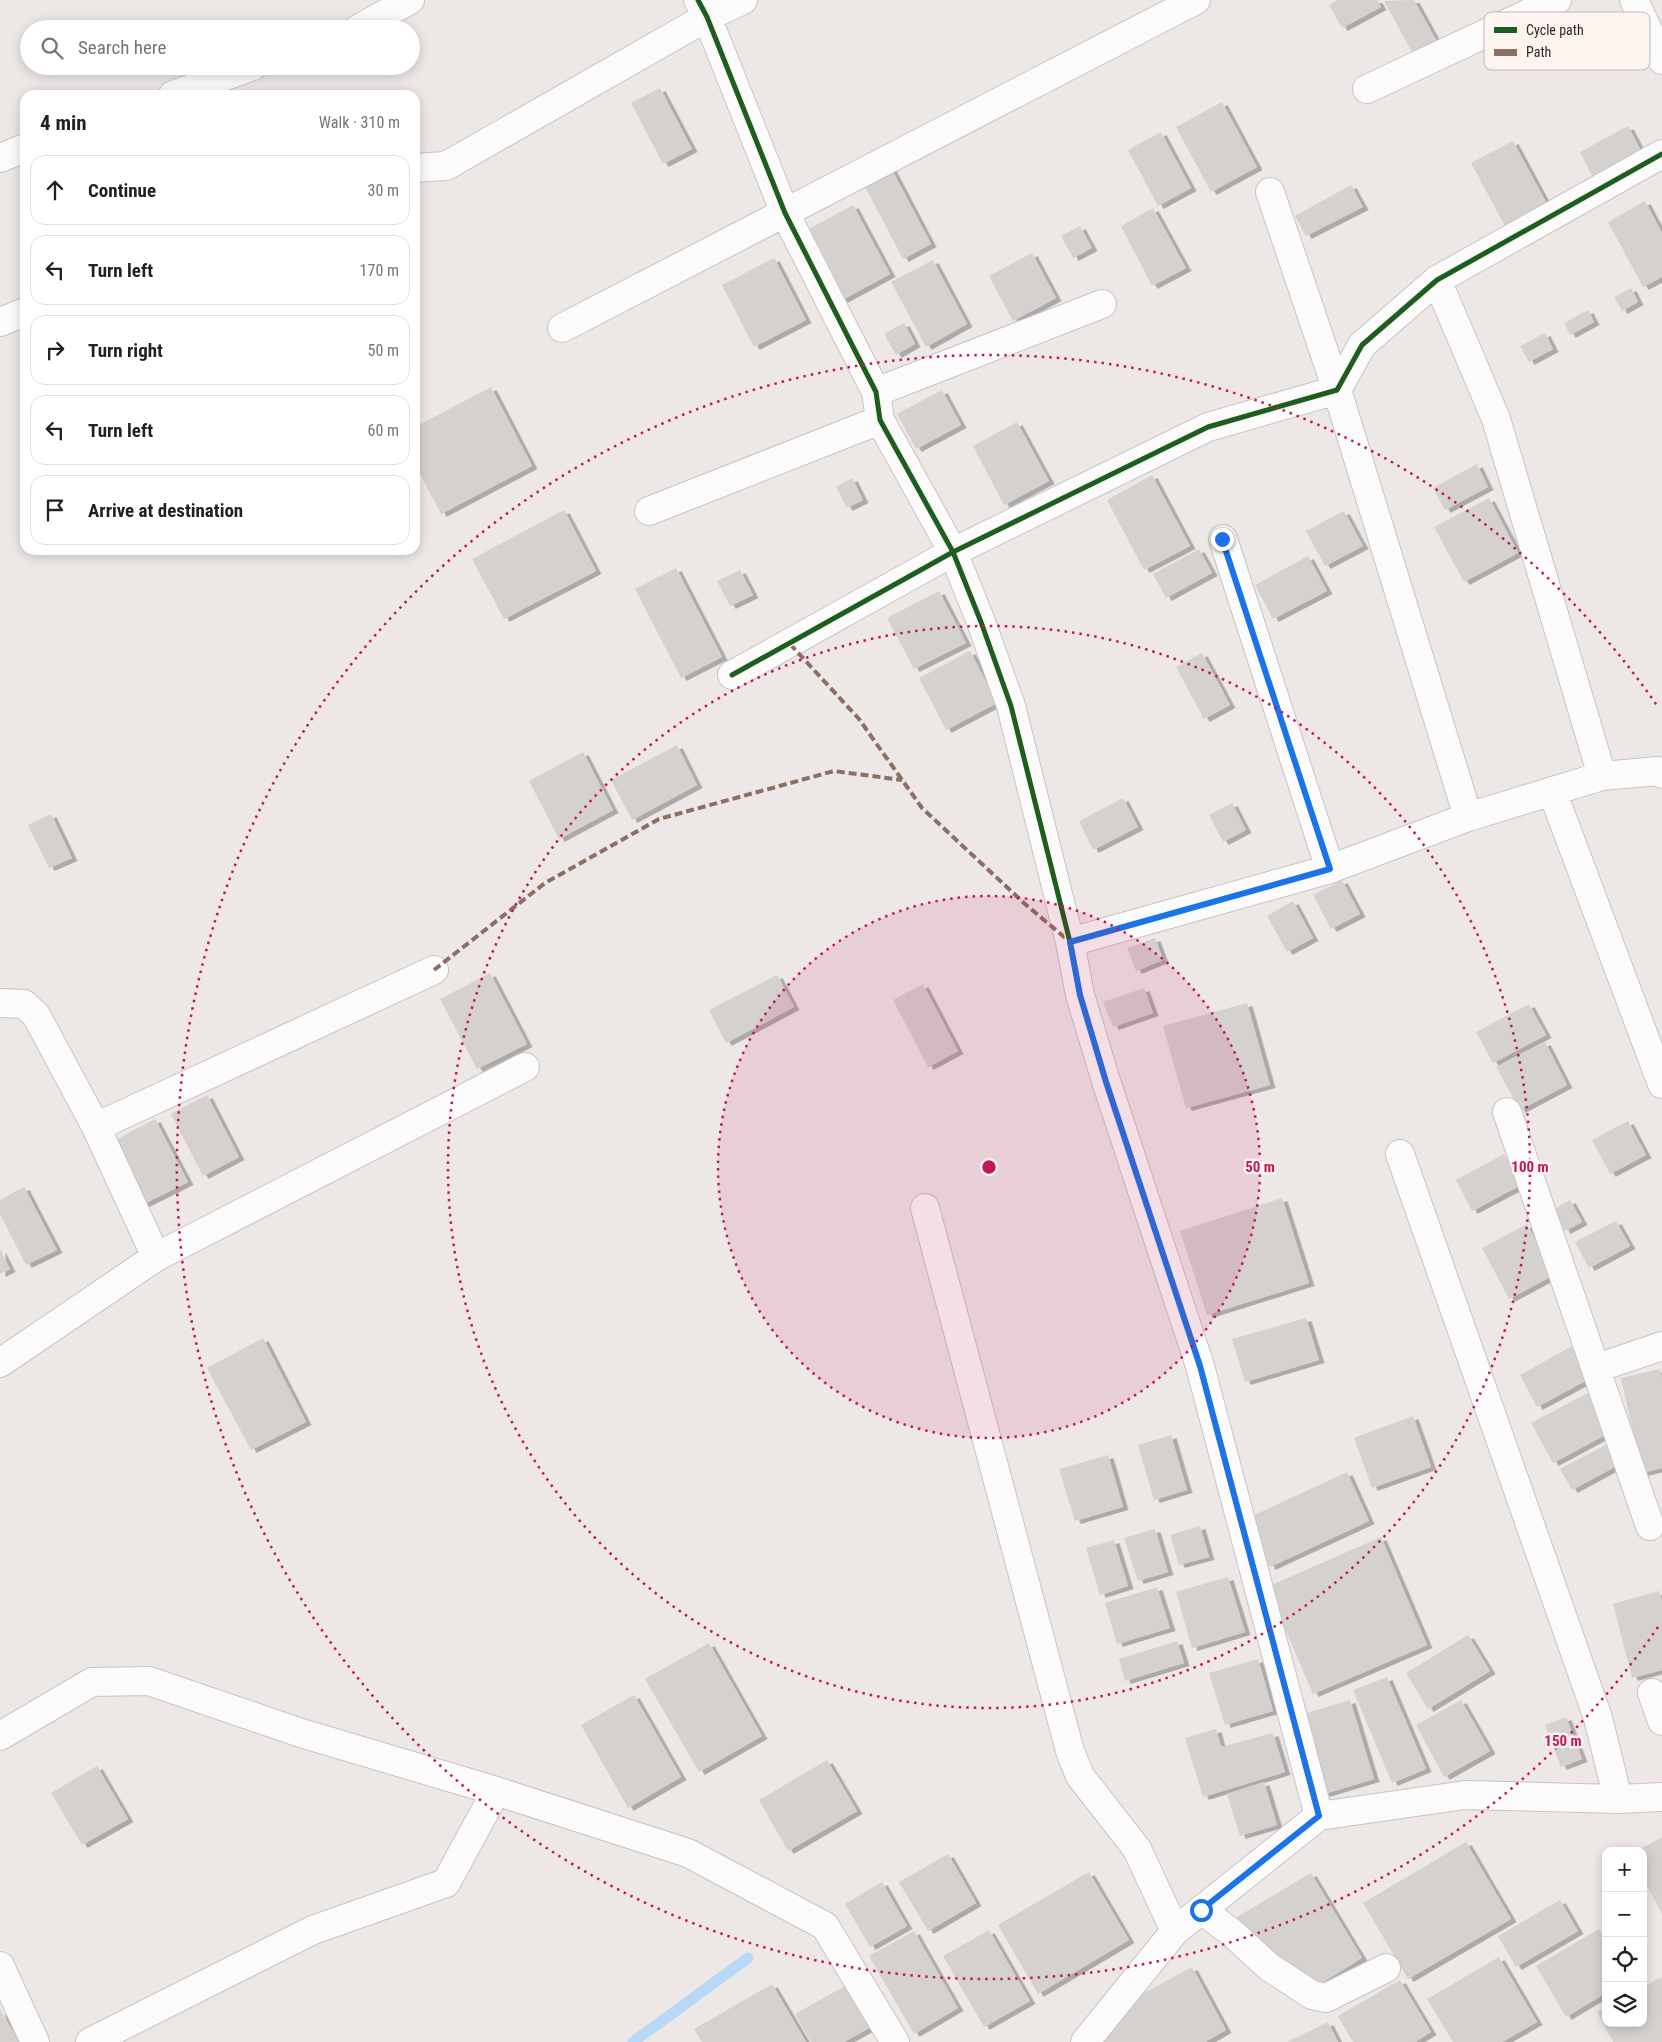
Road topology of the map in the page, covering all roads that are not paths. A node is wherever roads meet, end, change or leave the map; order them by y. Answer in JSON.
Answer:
{"nodes":[{"id":1,"x":410,"y":0,"type":"edge"},
{"id":2,"x":743,"y":0,"type":"edge"},
{"id":3,"x":1196,"y":0,"type":"edge"},
{"id":4,"x":1557,"y":0,"type":"edge"},
{"id":5,"x":1634,"y":0,"type":"edge"},
{"id":6,"x":703,"y":8,"type":"edge"},
{"id":7,"x":1531,"y":12,"type":"edge"},
{"id":8,"x":1640,"y":12,"type":"edge"},
{"id":9,"x":374,"y":20,"type":"edge"},
{"id":10,"x":1484,"y":34,"type":"edge"},
{"id":11,"x":1650,"y":34,"type":"edge"},
{"id":12,"x":1662,"y":60,"type":"edge"},
{"id":13,"x":228,"y":75,"type":"edge"},
{"id":14,"x":1367,"y":89,"type":"dead end"},
{"id":15,"x":187,"y":90,"type":"edge"},
{"id":16,"x":20,"y":150,"type":"edge"},
{"id":17,"x":1662,"y":154,"type":"edge"},
{"id":18,"x":0,"y":158,"type":"edge"},
{"id":19,"x":420,"y":168,"type":"edge"},
{"id":20,"x":1270,"y":192,"type":"dead end"},
{"id":21,"x":785,"y":213,"type":"junction"},
{"id":22,"x":1437,"y":280,"type":"junction"},
{"id":23,"x":1102,"y":304,"type":"dead end"},
{"id":24,"x":20,"y":314,"type":"edge"},
{"id":25,"x":0,"y":322,"type":"edge"},
{"id":26,"x":562,"y":328,"type":"dead end"},
{"id":27,"x":1337,"y":390,"type":"junction"},
{"id":28,"x":876,"y":392,"type":"junction"},
{"id":29,"x":880,"y":420,"type":"junction"},
{"id":30,"x":648,"y":511,"type":"dead end"},
{"id":31,"x":1222,"y":539,"type":"dead end"},
{"id":32,"x":953,"y":552,"type":"junction"},
{"id":33,"x":732,"y":676,"type":"dead end"},
{"id":34,"x":1662,"y":774,"type":"edge"},
{"id":35,"x":1602,"y":776,"type":"junction"},
{"id":36,"x":1552,"y":792,"type":"junction"},
{"id":37,"x":1468,"y":817,"type":"junction"},
{"id":38,"x":1330,"y":869,"type":"junction"},
{"id":39,"x":1070,"y":942,"type":"junction"},
{"id":40,"x":434,"y":970,"type":"dead end"},
{"id":41,"x":0,"y":1003,"type":"edge"},
{"id":42,"x":526,"y":1067,"type":"dead end"},
{"id":43,"x":1662,"y":1084,"type":"edge"},
{"id":44,"x":1507,"y":1112,"type":"dead end"},
{"id":45,"x":96,"y":1127,"type":"junction"},
{"id":46,"x":1400,"y":1154,"type":"dead end"},
{"id":47,"x":925,"y":1208,"type":"dead end"},
{"id":48,"x":156,"y":1257,"type":"junction"},
{"id":49,"x":1662,"y":1346,"type":"edge"},
{"id":50,"x":0,"y":1363,"type":"edge"},
{"id":51,"x":1597,"y":1368,"type":"junction"},
{"id":52,"x":1650,"y":1526,"type":"dead end"},
{"id":53,"x":1652,"y":1693,"type":"dead end"},
{"id":54,"x":1662,"y":1721,"type":"edge"},
{"id":55,"x":0,"y":1736,"type":"edge"},
{"id":56,"x":496,"y":1791,"type":"junction"},
{"id":57,"x":1662,"y":1797,"type":"edge"},
{"id":58,"x":1618,"y":1799,"type":"junction"},
{"id":59,"x":1319,"y":1816,"type":"junction"},
{"id":60,"x":1201,"y":1910,"type":"junction"},
{"id":61,"x":1175,"y":1931,"type":"junction"},
{"id":62,"x":0,"y":1966,"type":"edge"},
{"id":63,"x":1386,"y":1968,"type":"dead end"},
{"id":64,"x":1087,"y":2041,"type":"edge"},
{"id":65,"x":35,"y":2042,"type":"edge"},
{"id":66,"x":90,"y":2042,"type":"edge"},
{"id":67,"x":895,"y":2042,"type":"edge"}],
"edges":[{"from":1,"to":9,"type":"street"},
{"from":2,"to":6,"type":"street"},
{"from":3,"to":21,"type":"street"},
{"from":4,"to":7,"type":"street"},
{"from":5,"to":8,"type":"street"},
{"from":6,"to":19,"type":"street"},
{"from":6,"to":21,"type":"street"},
{"from":10,"to":14,"type":"street"},
{"from":11,"to":12,"type":"street"},
{"from":13,"to":15,"type":"street"},
{"from":16,"to":18,"type":"street"},
{"from":17,"to":22,"type":"street"},
{"from":20,"to":27,"type":"street"},
{"from":21,"to":26,"type":"street"},
{"from":21,"to":28,"type":"street"},
{"from":22,"to":27,"type":"street"},
{"from":22,"to":35,"type":"street"},
{"from":23,"to":28,"type":"street"},
{"from":24,"to":25,"type":"street"},
{"from":27,"to":32,"type":"street"},
{"from":27,"to":37,"type":"street"},
{"from":28,"to":29,"type":"street"},
{"from":29,"to":30,"type":"street"},
{"from":29,"to":32,"type":"street"},
{"from":31,"to":38,"type":"street"},
{"from":32,"to":33,"type":"street"},
{"from":32,"to":39,"type":"street"},
{"from":34,"to":35,"type":"street"},
{"from":35,"to":36,"type":"street"},
{"from":36,"to":37,"type":"street"},
{"from":36,"to":43,"type":"street"},
{"from":37,"to":38,"type":"street"},
{"from":38,"to":39,"type":"street"},
{"from":39,"to":59,"type":"street"},
{"from":40,"to":45,"type":"street"},
{"from":41,"to":45,"type":"street"},
{"from":42,"to":48,"type":"street"},
{"from":44,"to":51,"type":"street"},
{"from":45,"to":48,"type":"street"},
{"from":46,"to":58,"type":"street"},
{"from":47,"to":61,"type":"street"},
{"from":48,"to":50,"type":"street"},
{"from":49,"to":51,"type":"street"},
{"from":51,"to":52,"type":"street"},
{"from":53,"to":54,"type":"street"},
{"from":55,"to":56,"type":"street"},
{"from":56,"to":66,"type":"street"},
{"from":56,"to":67,"type":"street"},
{"from":57,"to":58,"type":"street"},
{"from":58,"to":59,"type":"street"},
{"from":59,"to":60,"type":"street"},
{"from":60,"to":61,"type":"street"},
{"from":60,"to":63,"type":"street"},
{"from":61,"to":64,"type":"street"},
{"from":62,"to":65,"type":"street"}]}
